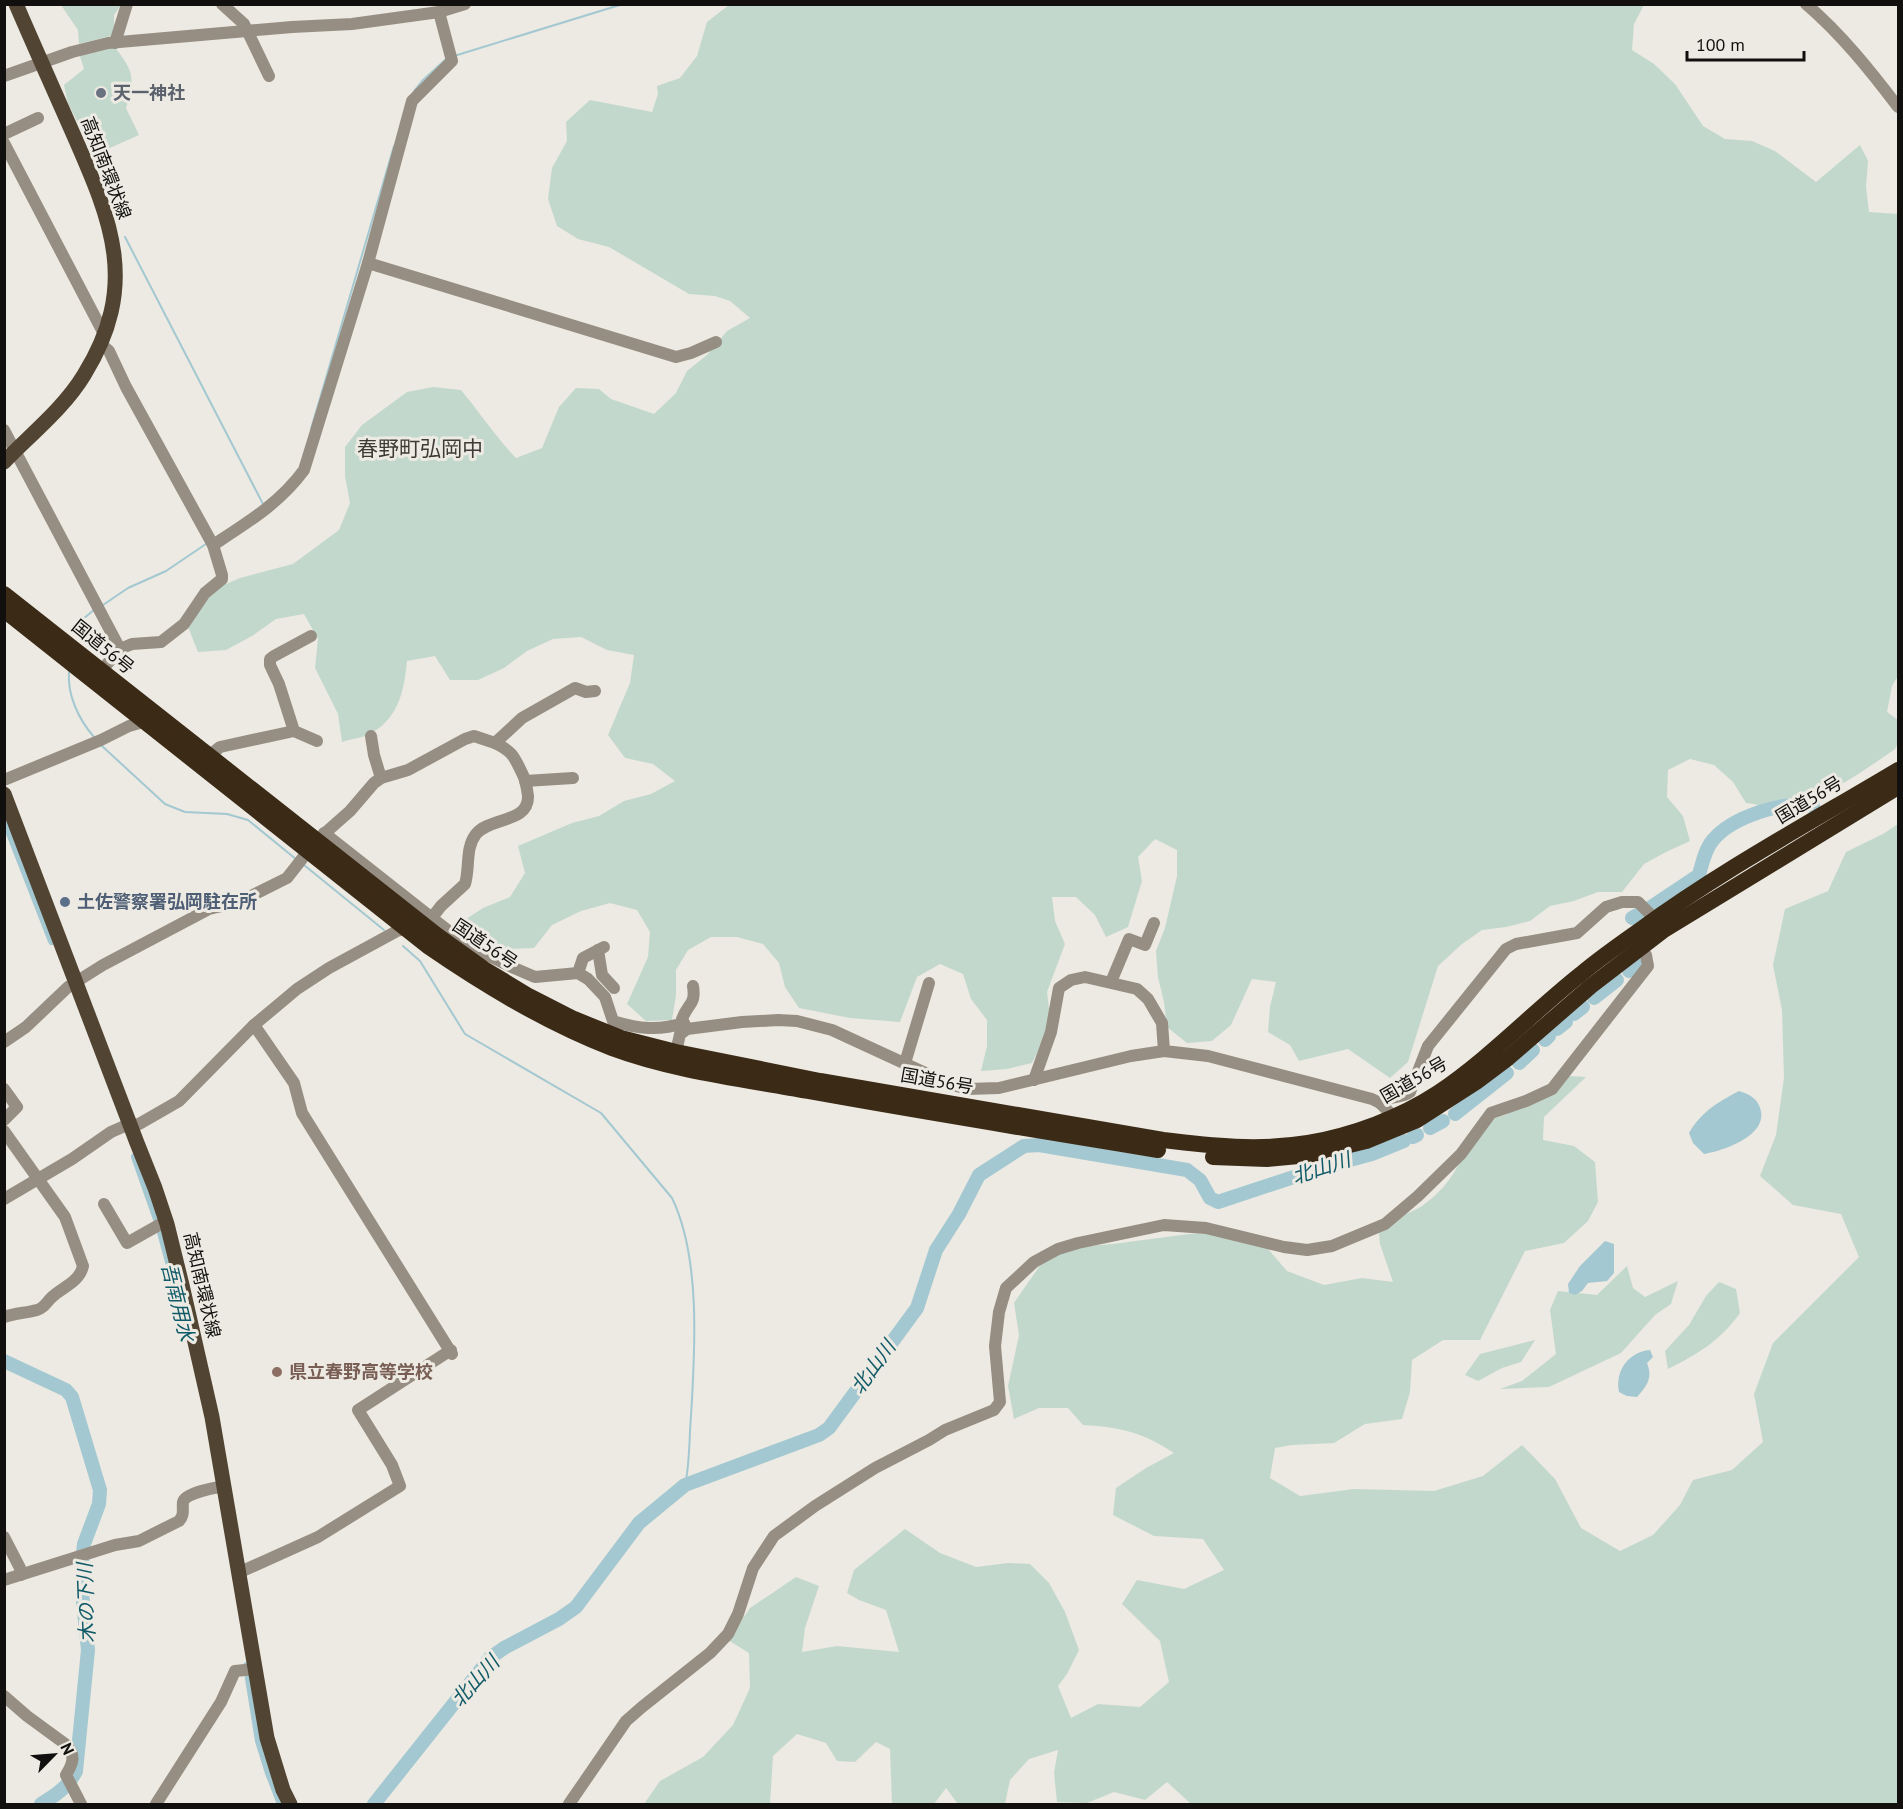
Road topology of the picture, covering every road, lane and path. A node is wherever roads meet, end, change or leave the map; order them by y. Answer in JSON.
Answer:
{"nodes":[{"id":1,"x":16,"y":4,"type":"edge"},
{"id":2,"x":127,"y":4,"type":"edge"},
{"id":3,"x":222,"y":4,"type":"edge"},
{"id":4,"x":465,"y":4,"type":"edge"},
{"id":5,"x":1806,"y":4,"type":"edge"},
{"id":6,"x":448,"y":8,"type":"edge"},
{"id":7,"x":247,"y":30,"type":"junction"},
{"id":8,"x":114,"y":43,"type":"junction"},
{"id":9,"x":41,"y":62,"type":"junction"},
{"id":10,"x":4,"y":76,"type":"edge"},
{"id":11,"x":269,"y":76,"type":"dead end"},
{"id":12,"x":1899,"y":107,"type":"edge"},
{"id":13,"x":38,"y":118,"type":"dead end"},
{"id":14,"x":4,"y":134,"type":"edge"},
{"id":15,"x":4,"y":143,"type":"edge"},
{"id":16,"x":368,"y":263,"type":"junction"},
{"id":17,"x":102,"y":339,"type":"junction"},
{"id":18,"x":716,"y":342,"type":"dead end"},
{"id":19,"x":4,"y":430,"type":"edge"},
{"id":20,"x":15,"y":450,"type":"junction"},
{"id":21,"x":4,"y":462,"type":"edge"},
{"id":22,"x":212,"y":541,"type":"junction"},
{"id":23,"x":4,"y":594,"type":"edge"},
{"id":24,"x":4,"y":610,"type":"edge"},
{"id":25,"x":311,"y":636,"type":"dead end"},
{"id":26,"x":120,"y":649,"type":"junction"},
{"id":27,"x":101,"y":671,"type":"junction"},
{"id":28,"x":595,"y":691,"type":"dead end"},
{"id":29,"x":152,"y":720,"type":"junction"},
{"id":30,"x":294,"y":730,"type":"junction"},
{"id":31,"x":371,"y":736,"type":"dead end"},
{"id":32,"x":318,"y":741,"type":"dead end"},
{"id":33,"x":495,"y":743,"type":"junction"},
{"id":34,"x":209,"y":756,"type":"junction"},
{"id":35,"x":1899,"y":770,"type":"edge"},
{"id":36,"x":381,"y":778,"type":"junction"},
{"id":37,"x":573,"y":778,"type":"dead end"},
{"id":38,"x":4,"y":780,"type":"edge"},
{"id":39,"x":525,"y":781,"type":"junction"},
{"id":40,"x":1899,"y":787,"type":"edge"},
{"id":41,"x":4,"y":794,"type":"edge"},
{"id":42,"x":310,"y":850,"type":"junction"},
{"id":43,"x":427,"y":923,"type":"junction"},
{"id":44,"x":1154,"y":923,"type":"dead end"},
{"id":45,"x":1660,"y":925,"type":"junction"},
{"id":46,"x":406,"y":929,"type":"junction"},
{"id":47,"x":1641,"y":948,"type":"junction"},
{"id":48,"x":578,"y":973,"type":"junction"},
{"id":49,"x":1112,"y":982,"type":"junction"},
{"id":50,"x":929,"y":984,"type":"dead end"},
{"id":51,"x":72,"y":985,"type":"junction"},
{"id":52,"x":693,"y":986,"type":"dead end"},
{"id":53,"x":614,"y":988,"type":"dead end"},
{"id":54,"x":254,"y":1025,"type":"junction"},
{"id":55,"x":685,"y":1026,"type":"junction"},
{"id":56,"x":4,"y":1042,"type":"edge"},
{"id":57,"x":1164,"y":1051,"type":"junction"},
{"id":58,"x":676,"y":1052,"type":"junction"},
{"id":59,"x":905,"y":1063,"type":"junction"},
{"id":60,"x":1034,"y":1080,"type":"junction"},
{"id":61,"x":4,"y":1089,"type":"edge"},
{"id":62,"x":1380,"y":1102,"type":"junction"},
{"id":63,"x":964,"y":1104,"type":"junction"},
{"id":64,"x":4,"y":1120,"type":"edge"},
{"id":65,"x":1399,"y":1121,"type":"junction"},
{"id":66,"x":126,"y":1126,"type":"junction"},
{"id":67,"x":4,"y":1131,"type":"edge"},
{"id":68,"x":39,"y":1178,"type":"junction"},
{"id":69,"x":4,"y":1198,"type":"edge"},
{"id":70,"x":104,"y":1204,"type":"dead end"},
{"id":71,"x":166,"y":1221,"type":"junction"},
{"id":72,"x":4,"y":1317,"type":"edge"},
{"id":73,"x":220,"y":1487,"type":"junction"},
{"id":74,"x":4,"y":1537,"type":"edge"},
{"id":75,"x":238,"y":1573,"type":"junction"},
{"id":76,"x":21,"y":1575,"type":"junction"},
{"id":77,"x":4,"y":1580,"type":"edge"},
{"id":78,"x":250,"y":1670,"type":"junction"},
{"id":79,"x":4,"y":1696,"type":"edge"},
{"id":80,"x":81,"y":1804,"type":"edge"},
{"id":81,"x":156,"y":1804,"type":"edge"},
{"id":82,"x":290,"y":1804,"type":"edge"},
{"id":83,"x":569,"y":1804,"type":"edge"}],
"edges":[{"from":1,"to":9,"type":"main road","name":"高知南環状線"},
{"from":2,"to":8,"type":"street"},
{"from":3,"to":7,"type":"street"},
{"from":4,"to":6,"type":"street"},
{"from":5,"to":12,"type":"street"},
{"from":6,"to":7,"type":"street"},
{"from":6,"to":16,"type":"street"},
{"from":7,"to":8,"type":"street"},
{"from":7,"to":11,"type":"street"},
{"from":8,"to":9,"type":"street"},
{"from":9,"to":10,"type":"street"},
{"from":9,"to":17,"type":"main road","name":"高知南環状線"},
{"from":13,"to":14,"type":"street"},
{"from":15,"to":17,"type":"street"},
{"from":16,"to":18,"type":"street"},
{"from":16,"to":22,"type":"street"},
{"from":17,"to":20,"type":"main road","name":"高知南環状線"},
{"from":17,"to":22,"type":"street"},
{"from":19,"to":20,"type":"street"},
{"from":20,"to":21,"type":"main road","name":"高知南環状線"},
{"from":20,"to":26,"type":"street"},
{"from":22,"to":26,"type":"street"},
{"from":23,"to":27,"type":"highway","name":"国道56号"},
{"from":24,"to":29,"type":"highway","name":"国道56号"},
{"from":25,"to":30,"type":"street"},
{"from":26,"to":27,"type":"street"},
{"from":27,"to":29,"type":"highway","name":"国道56号"},
{"from":28,"to":33,"type":"street"},
{"from":29,"to":34,"type":"highway","name":"国道56号"},
{"from":29,"to":38,"type":"street"},
{"from":29,"to":42,"type":"highway","name":"国道56号"},
{"from":30,"to":32,"type":"street"},
{"from":30,"to":34,"type":"street"},
{"from":31,"to":36,"type":"street"},
{"from":33,"to":36,"type":"street"},
{"from":33,"to":39,"type":"street"},
{"from":34,"to":42,"type":"highway","name":"国道56号"},
{"from":35,"to":45,"type":"highway","name":"国道56号"},
{"from":36,"to":42,"type":"street"},
{"from":37,"to":39,"type":"street"},
{"from":39,"to":43,"type":"street"},
{"from":40,"to":45,"type":"highway","name":"国道56号"},
{"from":41,"to":51,"type":"main road","name":"高知南環状線"},
{"from":42,"to":43,"type":"highway","name":"国道56号"},
{"from":42,"to":46,"type":"highway","name":"国道56号"},
{"from":42,"to":51,"type":"street"},
{"from":43,"to":46,"type":"street"},
{"from":43,"to":48,"type":"street"},
{"from":43,"to":58,"type":"highway","name":"国道56号"},
{"from":44,"to":49,"type":"street"},
{"from":45,"to":47,"type":"highway","name":"国道56号"},
{"from":45,"to":62,"type":"street"},
{"from":45,"to":65,"type":"highway","name":"国道56号"},
{"from":46,"to":54,"type":"street"},
{"from":46,"to":63,"type":"highway","name":"国道56号"},
{"from":47,"to":65,"type":"highway","name":"国道56号"},
{"from":47,"to":83,"type":"street"},
{"from":48,"to":53,"type":"street"},
{"from":48,"to":55,"type":"street"},
{"from":49,"to":57,"type":"street"},
{"from":49,"to":60,"type":"street"},
{"from":50,"to":59,"type":"street"},
{"from":51,"to":56,"type":"street"},
{"from":51,"to":66,"type":"main road","name":"高知南環状線"},
{"from":52,"to":55,"type":"street"},
{"from":54,"to":66,"type":"street"},
{"from":54,"to":75,"type":"street"},
{"from":55,"to":58,"type":"street"},
{"from":55,"to":59,"type":"street"},
{"from":57,"to":60,"type":"street"},
{"from":57,"to":62,"type":"street"},
{"from":58,"to":63,"type":"highway","name":"国道56号"},
{"from":59,"to":63,"type":"street"},
{"from":60,"to":63,"type":"street"},
{"from":61,"to":64,"type":"street"},
{"from":62,"to":65,"type":"street"},
{"from":63,"to":65,"type":"highway","name":"国道56号"},
{"from":66,"to":68,"type":"street"},
{"from":66,"to":71,"type":"main road","name":"高知南環状線"},
{"from":67,"to":68,"type":"street"},
{"from":68,"to":69,"type":"street"},
{"from":68,"to":72,"type":"street"},
{"from":70,"to":71,"type":"street"},
{"from":71,"to":73,"type":"main road","name":"高知南環状線"},
{"from":73,"to":75,"type":"main road","name":"高知南環状線"},
{"from":73,"to":76,"type":"street"},
{"from":74,"to":76,"type":"street"},
{"from":75,"to":78,"type":"main road","name":"高知南環状線"},
{"from":76,"to":77,"type":"street"},
{"from":78,"to":81,"type":"street"},
{"from":78,"to":82,"type":"main road","name":"高知南環状線"},
{"from":79,"to":80,"type":"street"}]}
